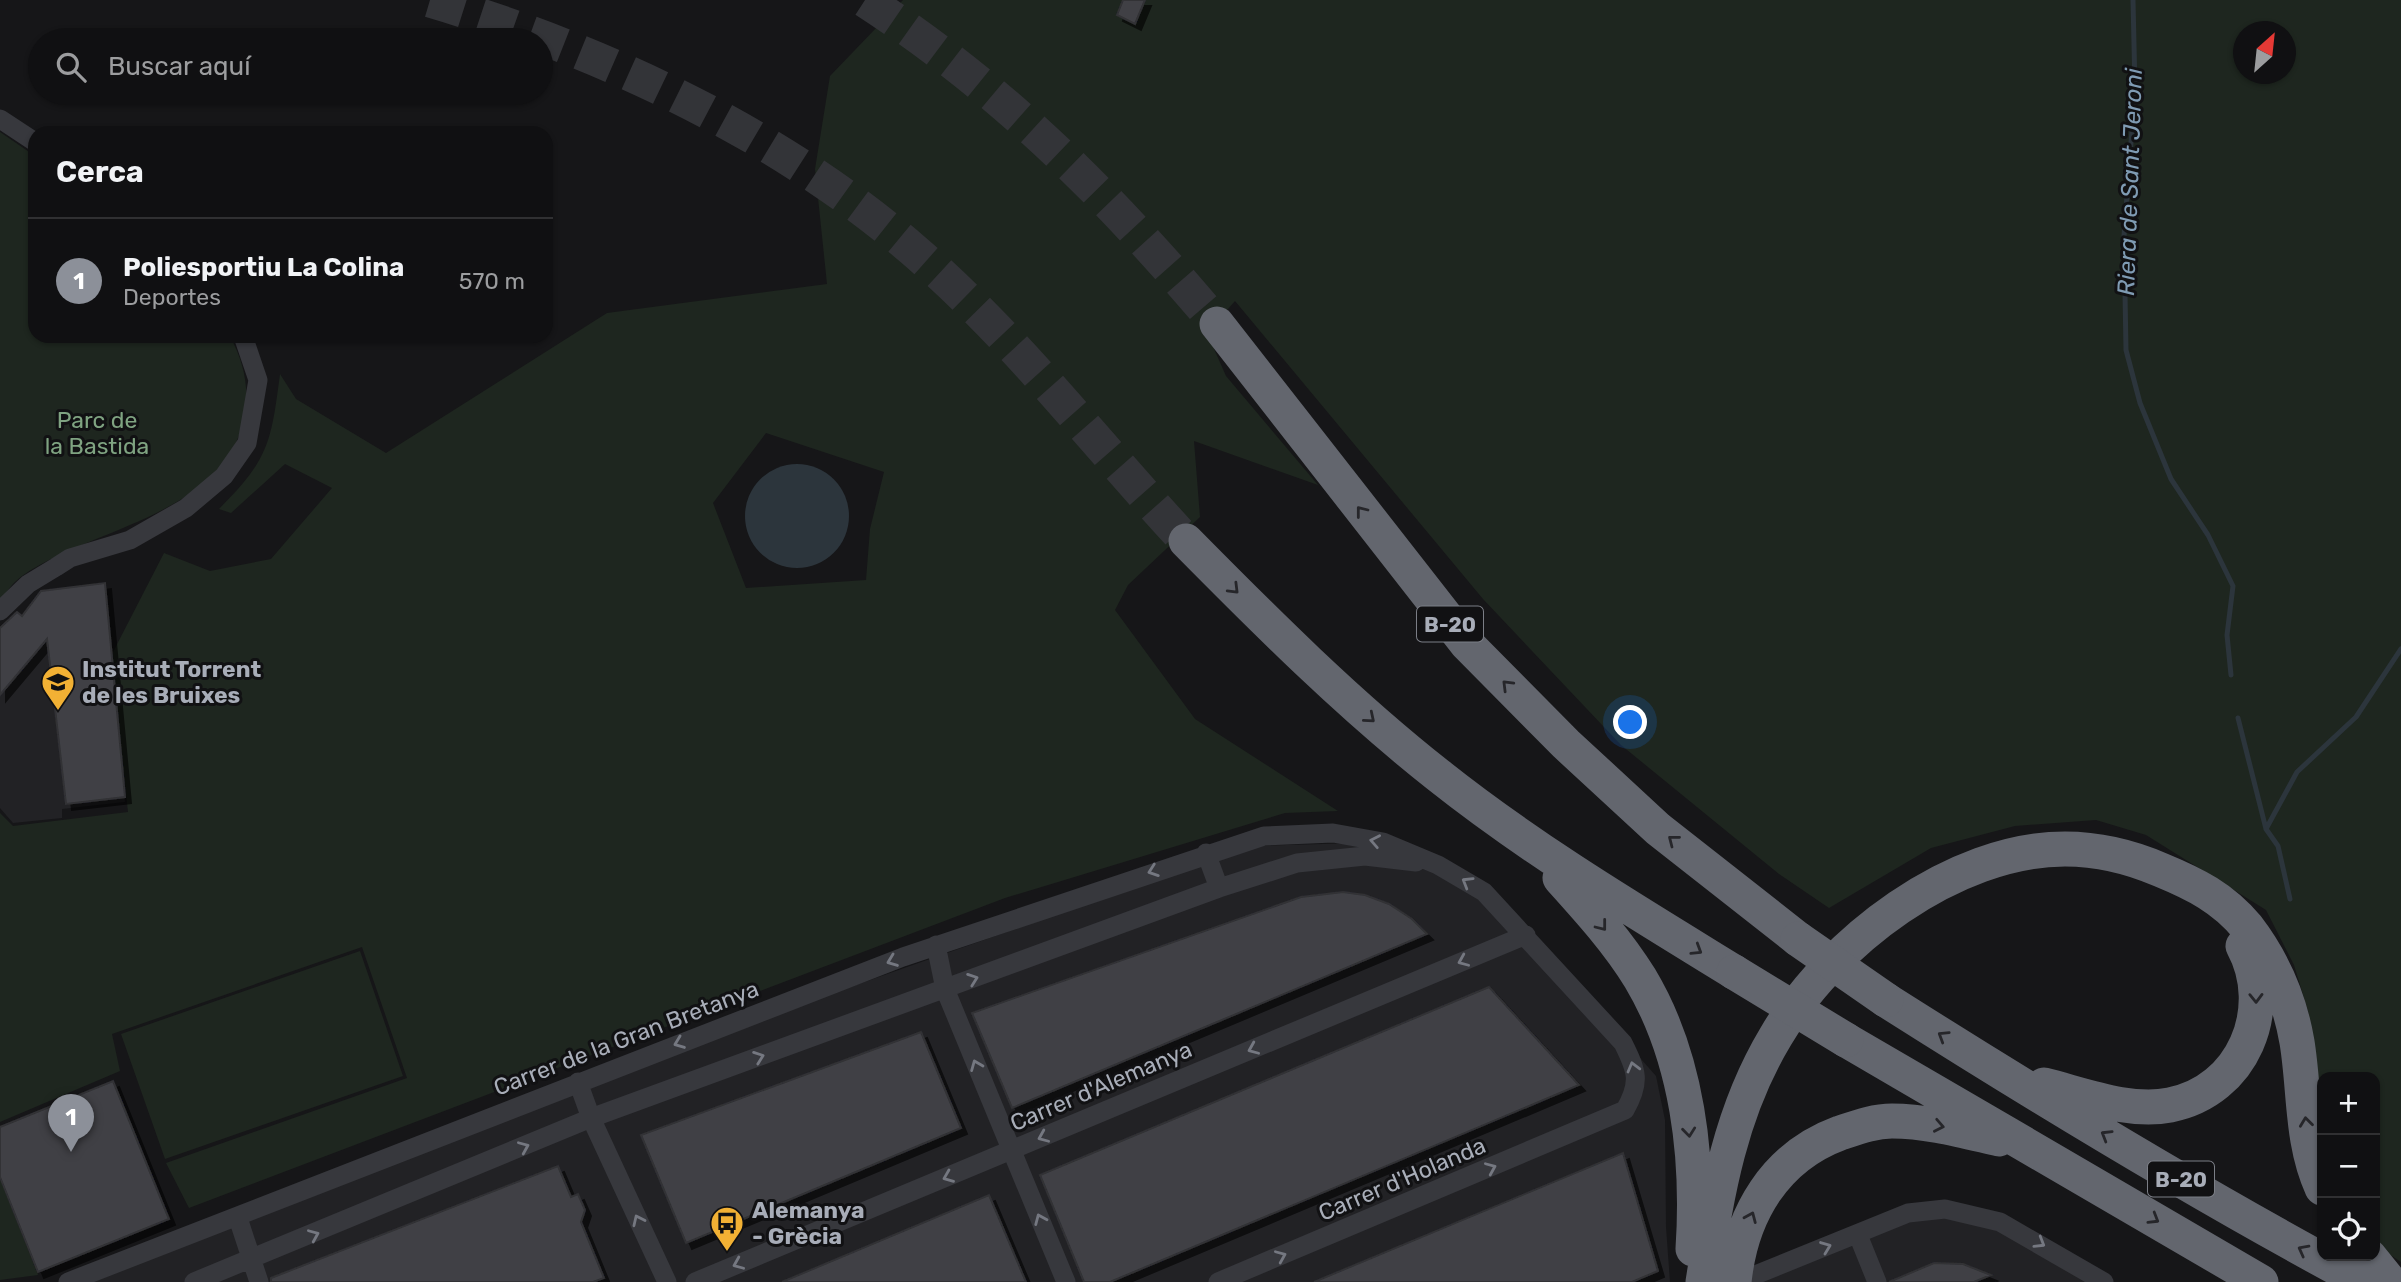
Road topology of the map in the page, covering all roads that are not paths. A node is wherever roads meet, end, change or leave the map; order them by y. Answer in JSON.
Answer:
{"nodes":[{"id":1,"x":0,"y":119,"type":"edge"},
{"id":2,"x":28,"y":137,"type":"edge"},
{"id":3,"x":1217,"y":324,"type":"tunnel mouth"},
{"id":4,"x":245,"y":343,"type":"edge"},
{"id":5,"x":1186,"y":541,"type":"tunnel mouth"},
{"id":6,"x":0,"y":611,"type":"edge"},
{"id":7,"x":1524,"y":839,"type":"junction"},
{"id":8,"x":1206,"y":853,"type":"junction"},
{"id":9,"x":1438,"y":865,"type":"junction"},
{"id":10,"x":2162,"y":870,"type":"junction"},
{"id":11,"x":1219,"y":888,"type":"junction"},
{"id":12,"x":1526,"y":935,"type":"junction"},
{"id":13,"x":936,"y":945,"type":"junction"},
{"id":14,"x":945,"y":989,"type":"junction"},
{"id":15,"x":2001,"y":1072,"type":"junction"},
{"id":16,"x":578,"y":1082,"type":"junction"},
{"id":17,"x":591,"y":1118,"type":"junction"},
{"id":18,"x":1605,"y":1120,"type":"joint"},
{"id":19,"x":2032,"y":1146,"type":"junction"},
{"id":20,"x":1011,"y":1151,"type":"junction"},
{"id":21,"x":2317,"y":1173,"type":"edge"},
{"id":22,"x":238,"y":1218,"type":"junction"},
{"id":23,"x":1713,"y":1235,"type":"junction"},
{"id":24,"x":1858,"y":1235,"type":"junction"},
{"id":25,"x":251,"y":1261,"type":"junction"},
{"id":26,"x":2373,"y":1261,"type":"edge"},
{"id":27,"x":1745,"y":1279,"type":"edge"},
{"id":28,"x":68,"y":1282,"type":"edge"},
{"id":29,"x":194,"y":1282,"type":"edge"},
{"id":30,"x":260,"y":1282,"type":"edge"},
{"id":31,"x":667,"y":1282,"type":"edge"},
{"id":32,"x":695,"y":1282,"type":"edge"},
{"id":33,"x":1066,"y":1282,"type":"edge"},
{"id":34,"x":1218,"y":1282,"type":"edge"},
{"id":35,"x":1690,"y":1282,"type":"edge"},
{"id":36,"x":1703,"y":1282,"type":"edge"},
{"id":37,"x":1717,"y":1282,"type":"edge"},
{"id":38,"x":1877,"y":1282,"type":"edge"},
{"id":39,"x":2104,"y":1282,"type":"edge"},
{"id":40,"x":2261,"y":1282,"type":"edge"},
{"id":41,"x":2363,"y":1282,"type":"edge"},
{"id":42,"x":2390,"y":1282,"type":"edge"}],
"edges":[{"from":1,"to":2,"type":"street"},
{"from":15,"to":3,"type":"highway","number":"B-20","one_way":true,"bridge":true},
{"from":4,"to":6,"type":"street"},
{"from":5,"to":7,"type":"highway","number":"B-20","one_way":true},
{"from":7,"to":19,"type":"highway","number":"B-20","one_way":true,"bridge":true},
{"from":7,"to":35,"type":"highway","one_way":true},
{"from":9,"to":8,"type":"street","name":"Carrer de la Gran Bretanya","one_way":true},
{"from":8,"to":11,"type":"street"},
{"from":8,"to":13,"type":"street","name":"Carrer de la Gran Bretanya","one_way":true},
{"from":9,"to":11,"type":"street","name":"Carrer de la Gran Bretanya"},
{"from":12,"to":9,"type":"street","name":"Carrer de la Gran Bretanya","one_way":true},
{"from":10,"to":15,"type":"highway","one_way":true},
{"from":21,"to":10,"type":"highway","one_way":true},
{"from":10,"to":23,"type":"highway"},
{"from":14,"to":11,"type":"street","name":"Carrer de la Gran Bretanya","one_way":true},
{"from":18,"to":12,"type":"street","name":"Carrer de la Gran Bretanya","one_way":true},
{"from":12,"to":20,"type":"street","name":"Carrer d'Alemanya","one_way":true},
{"from":13,"to":14,"type":"street"},
{"from":13,"to":16,"type":"street","name":"Carrer de la Gran Bretanya","one_way":true},
{"from":17,"to":14,"type":"street","name":"Carrer de la Gran Bretanya","one_way":true},
{"from":20,"to":14,"type":"street","one_way":true},
{"from":41,"to":15,"type":"highway","number":"B-20","one_way":true},
{"from":16,"to":17,"type":"street"},
{"from":16,"to":22,"type":"street","name":"Carrer de la Gran Bretanya"},
{"from":25,"to":17,"type":"street","name":"Carrer de la Gran Bretanya","one_way":true},
{"from":31,"to":17,"type":"street","one_way":true},
{"from":34,"to":18,"type":"street","name":"Carrer d'Holanda","one_way":true},
{"from":27,"to":19,"type":"highway","one_way":true},
{"from":19,"to":40,"type":"highway","number":"B-20","one_way":true},
{"from":20,"to":32,"type":"street","name":"Carrer d'Alemanya","one_way":true},
{"from":33,"to":20,"type":"street","one_way":true},
{"from":22,"to":25,"type":"street"},
{"from":22,"to":28,"type":"street","name":"Carrer de la Gran Bretanya"},
{"from":23,"to":36,"type":"highway"},
{"from":23,"to":37,"type":"highway"},
{"from":27,"to":24,"type":"street","one_way":true},
{"from":24,"to":38,"type":"street"},
{"from":24,"to":39,"type":"street","one_way":true},
{"from":25,"to":29,"type":"street","name":"Carrer de la Gran Bretanya"},
{"from":25,"to":30,"type":"street"},
{"from":26,"to":42,"type":"highway"}]}
